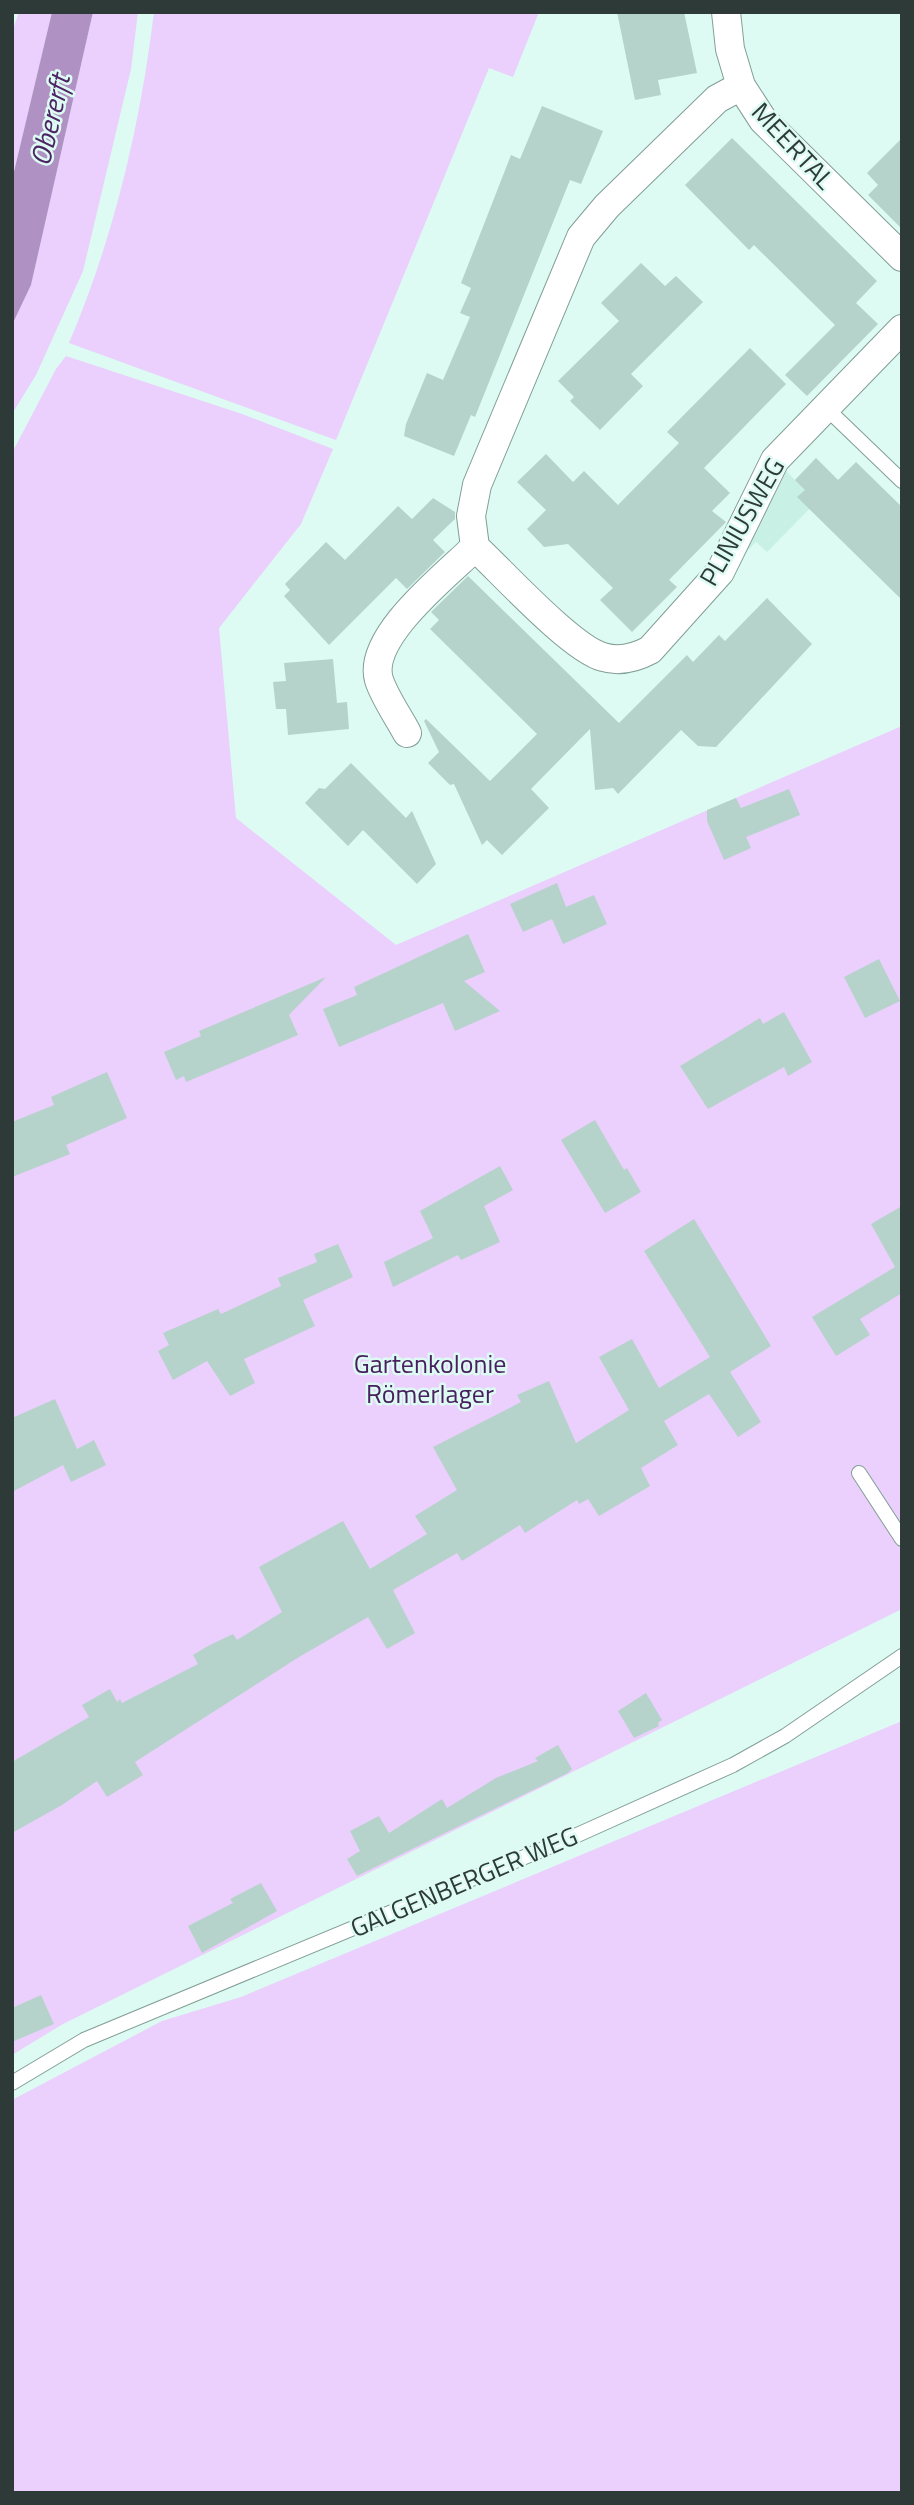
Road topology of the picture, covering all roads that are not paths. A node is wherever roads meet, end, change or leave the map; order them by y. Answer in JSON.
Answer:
{"nodes":[{"id":1,"x":726,"y":12,"type":"edge"},
{"id":2,"x":741,"y":86,"type":"junction"},
{"id":3,"x":902,"y":257,"type":"edge"},
{"id":4,"x":902,"y":329,"type":"edge"},
{"id":5,"x":825,"y":407,"type":"junction"},
{"id":6,"x":902,"y":481,"type":"edge"},
{"id":7,"x":475,"y":547,"type":"junction"},
{"id":8,"x":407,"y":733,"type":"dead end"},
{"id":9,"x":859,"y":1473,"type":"dead end"},
{"id":10,"x":902,"y":1539,"type":"edge"},
{"id":11,"x":902,"y":1656,"type":"edge"},
{"id":12,"x":14,"y":2078,"type":"edge"}],
"edges":[{"from":1,"to":2,"type":"street","name":"MEERTAL"},
{"from":2,"to":3,"type":"street","name":"MEERTAL"},
{"from":2,"to":7,"type":"street"},
{"from":4,"to":5,"type":"street","name":"PLINIUSWEG"},
{"from":5,"to":6,"type":"lane"},
{"from":5,"to":7,"type":"street","name":"PLINIUSWEG"},
{"from":7,"to":8,"type":"street"},
{"from":9,"to":10,"type":"lane"},
{"from":11,"to":12,"type":"lane","name":"GALGENBERGER WEG"}]}
